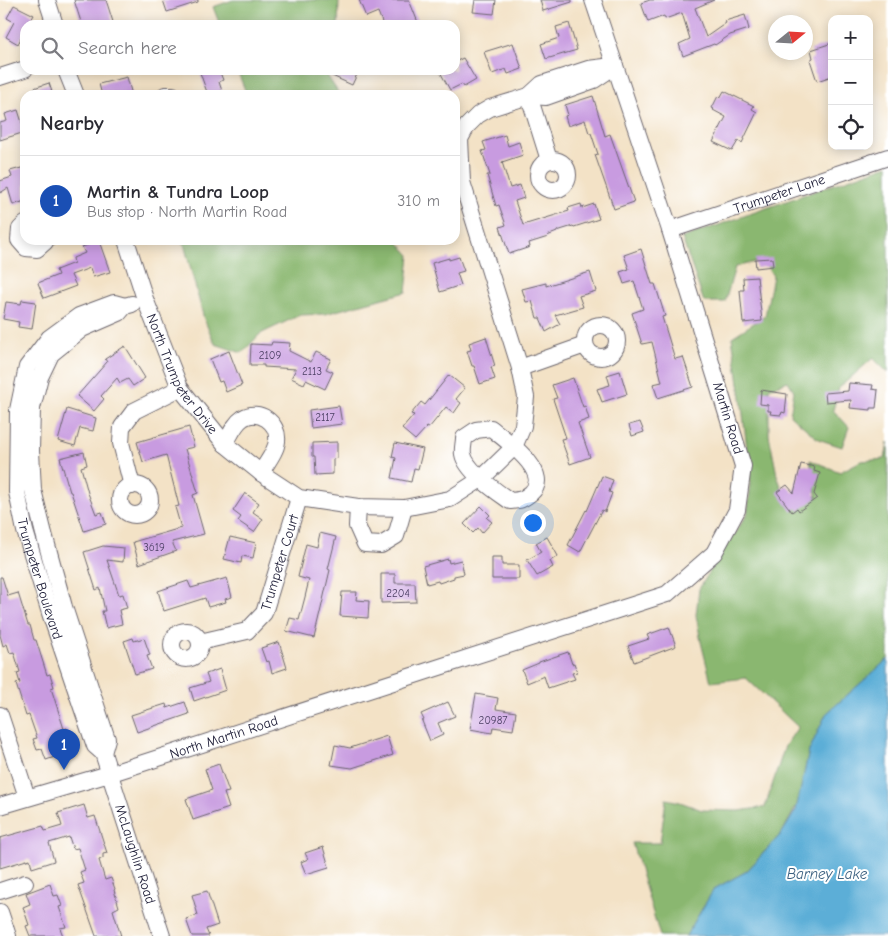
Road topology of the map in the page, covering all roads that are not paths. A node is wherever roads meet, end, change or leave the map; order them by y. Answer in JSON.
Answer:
{"nodes":[{"id":1,"x":47,"y":0,"type":"edge"},
{"id":2,"x":593,"y":0,"type":"edge"},
{"id":3,"x":53,"y":20,"type":"edge"},
{"id":4,"x":615,"y":66,"type":"junction"},
{"id":5,"x":20,"y":71,"type":"edge"},
{"id":6,"x":68,"y":75,"type":"edge"},
{"id":7,"x":0,"y":77,"type":"edge"},
{"id":8,"x":74,"y":90,"type":"edge"},
{"id":9,"x":530,"y":96,"type":"junction"},
{"id":10,"x":888,"y":157,"type":"edge"},
{"id":11,"x":549,"y":160,"type":"dead end"},
{"id":12,"x":20,"y":229,"type":"edge"},
{"id":13,"x":670,"y":230,"type":"junction"},
{"id":14,"x":20,"y":241,"type":"edge"},
{"id":15,"x":23,"y":245,"type":"edge"},
{"id":16,"x":42,"y":245,"type":"edge"},
{"id":17,"x":128,"y":245,"type":"edge"},
{"id":18,"x":145,"y":299,"type":"junction"},
{"id":19,"x":586,"y":345,"type":"dead end"},
{"id":20,"x":520,"y":368,"type":"junction"},
{"id":21,"x":180,"y":388,"type":"junction"},
{"id":22,"x":225,"y":444,"type":"junction"},
{"id":23,"x":514,"y":447,"type":"junction"},
{"id":24,"x":261,"y":473,"type":"junction"},
{"id":25,"x":481,"y":479,"type":"junction"},
{"id":26,"x":132,"y":486,"type":"dead end"},
{"id":27,"x":299,"y":498,"type":"junction"},
{"id":28,"x":358,"y":507,"type":"junction"},
{"id":29,"x":404,"y":508,"type":"junction"},
{"id":30,"x":200,"y":642,"type":"dead end"},
{"id":31,"x":446,"y":664,"type":"joint"},
{"id":32,"x":0,"y":715,"type":"edge"},
{"id":33,"x":109,"y":774,"type":"junction"},
{"id":34,"x":27,"y":798,"type":"junction"},
{"id":35,"x":0,"y":806,"type":"edge"},
{"id":36,"x":25,"y":883,"type":"dead end"},
{"id":37,"x":0,"y":891,"type":"edge"},
{"id":38,"x":0,"y":912,"type":"edge"},
{"id":39,"x":8,"y":936,"type":"edge"},
{"id":40,"x":162,"y":936,"type":"edge"}],
"edges":[{"from":1,"to":3,"type":"street"},
{"from":2,"to":4,"type":"street","name":"Martin Road"},
{"from":4,"to":9,"type":"street","name":"North Trumpeter Drive"},
{"from":4,"to":13,"type":"street","name":"Martin Road"},
{"from":5,"to":7,"type":"street"},
{"from":6,"to":8,"type":"street"},
{"from":9,"to":11,"type":"street"},
{"from":9,"to":20,"type":"street","name":"North Trumpeter Drive"},
{"from":10,"to":13,"type":"street","name":"Trumpeter Lane"},
{"from":12,"to":14,"type":"street"},
{"from":13,"to":31,"type":"street","name":"Martin Road"},
{"from":15,"to":16,"type":"street"},
{"from":17,"to":18,"type":"street","name":"North Trumpeter Drive"},
{"from":18,"to":21,"type":"street","name":"North Trumpeter Drive"},
{"from":18,"to":33,"type":"street","name":"Trumpeter Boulevard"},
{"from":19,"to":20,"type":"street"},
{"from":20,"to":23,"type":"street","name":"North Trumpeter Drive"},
{"from":21,"to":22,"type":"street","name":"North Trumpeter Drive"},
{"from":21,"to":26,"type":"street"},
{"from":22,"to":24,"type":"street","name":"North Trumpeter Drive"},
{"from":22,"to":24,"type":"street","name":"North Trumpeter Drive"},
{"from":23,"to":25,"type":"street","name":"North Trumpeter Drive"},
{"from":23,"to":25,"type":"street"},
{"from":23,"to":25,"type":"street"},
{"from":24,"to":27,"type":"street","name":"North Trumpeter Drive"},
{"from":25,"to":29,"type":"street","name":"North Trumpeter Drive"},
{"from":27,"to":28,"type":"street","name":"North Trumpeter Drive"},
{"from":27,"to":30,"type":"street","name":"Trumpeter Court"},
{"from":28,"to":29,"type":"street","name":"North Trumpeter Drive"},
{"from":28,"to":29,"type":"street"},
{"from":31,"to":33,"type":"street","name":"North Martin Road"},
{"from":32,"to":34,"type":"street"},
{"from":33,"to":34,"type":"street","name":"North Martin Road"},
{"from":33,"to":40,"type":"street","name":"McLaughlin Road"},
{"from":34,"to":35,"type":"street","name":"North Martin Road"},
{"from":36,"to":37,"type":"street"},
{"from":38,"to":39,"type":"street"}]}
